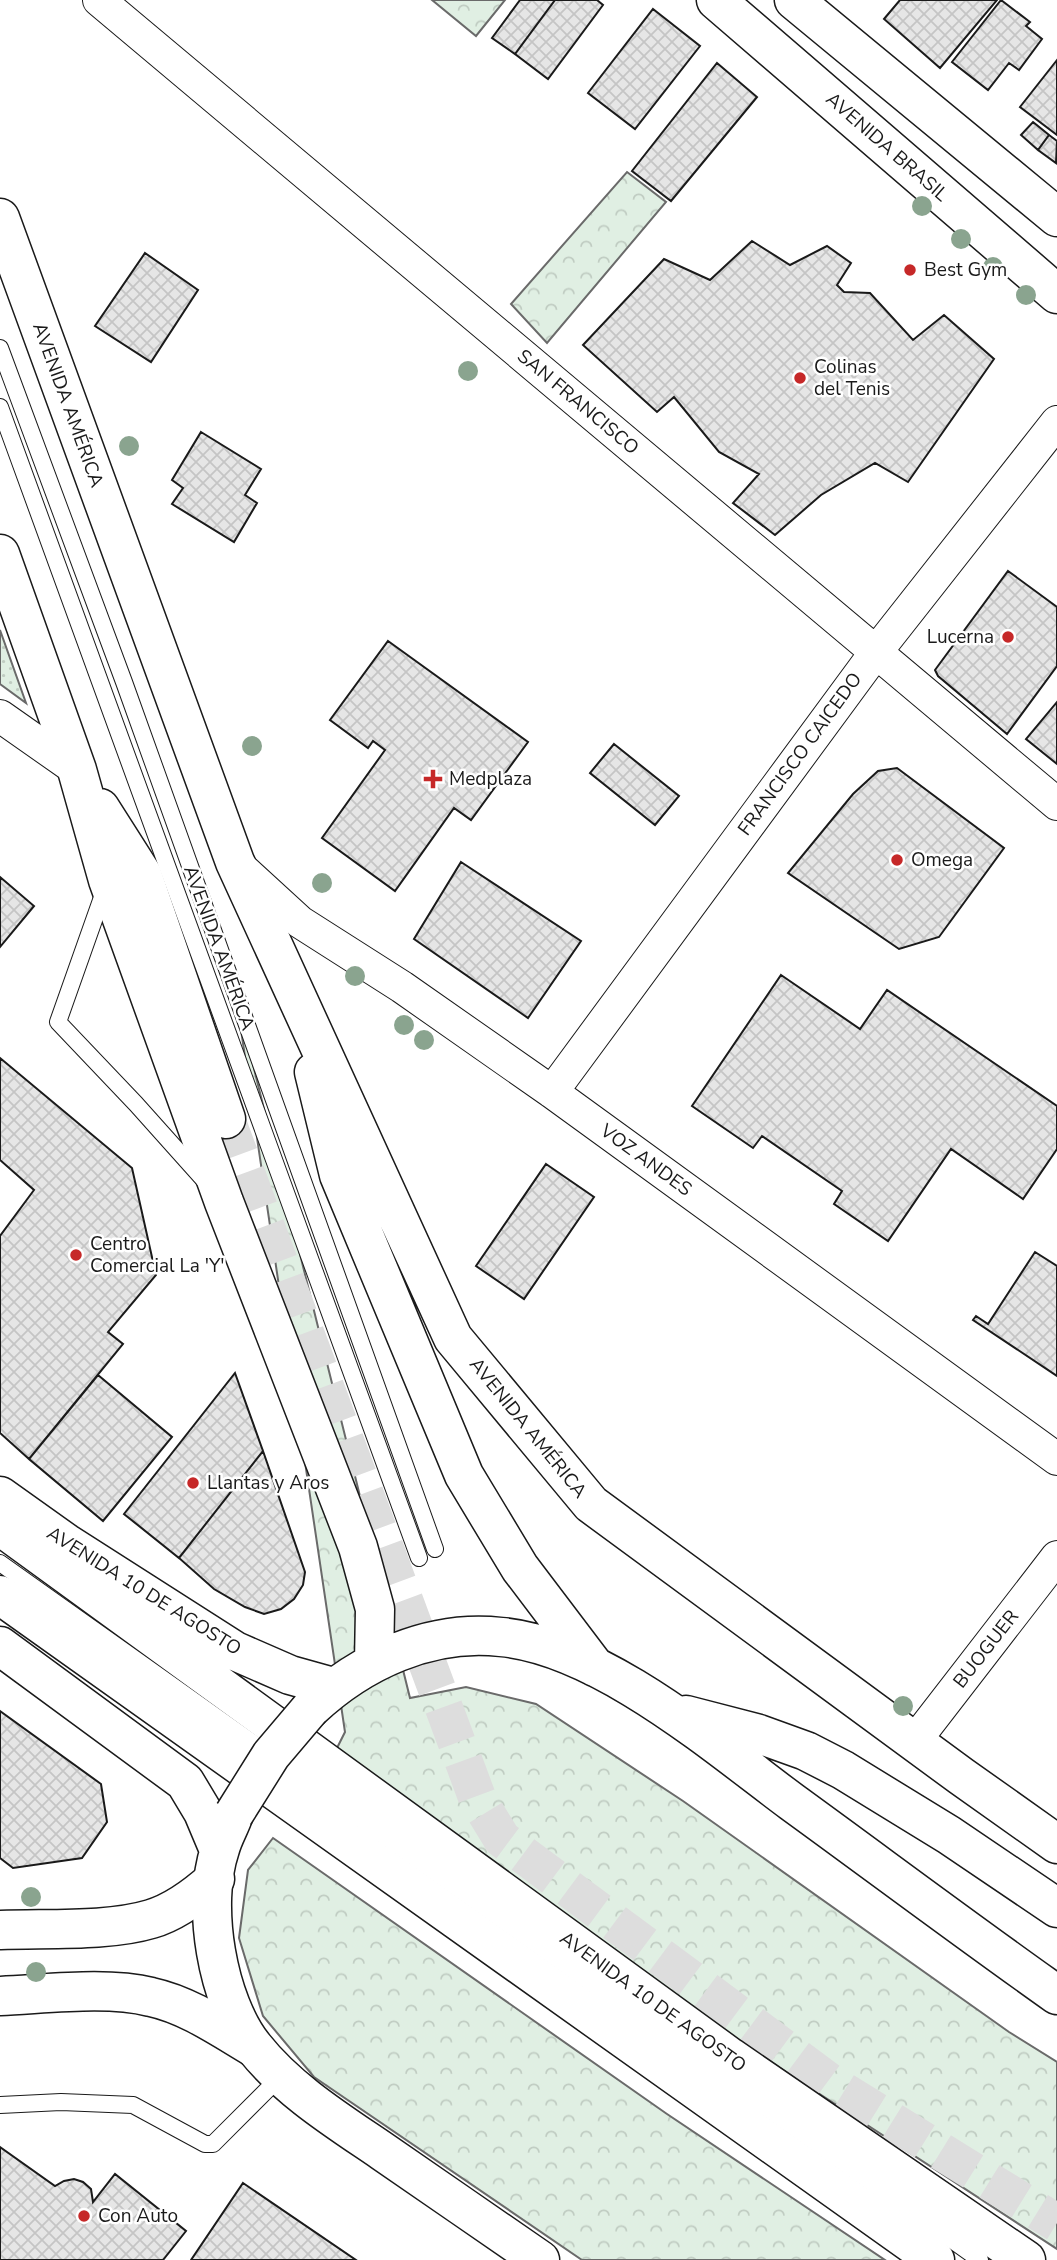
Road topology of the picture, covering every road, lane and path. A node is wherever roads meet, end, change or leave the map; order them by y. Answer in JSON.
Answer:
{"nodes":[{"id":1,"x":99,"y":0,"type":"edge"},
{"id":2,"x":716,"y":0,"type":"edge"},
{"id":3,"x":794,"y":0,"type":"edge"},
{"id":4,"x":1057,"y":217,"type":"edge"},
{"id":5,"x":0,"y":218,"type":"edge"},
{"id":6,"x":1057,"y":294,"type":"edge"},
{"id":7,"x":0,"y":348,"type":"edge"},
{"id":8,"x":0,"y":407,"type":"edge"},
{"id":9,"x":1057,"y":422,"type":"edge"},
{"id":10,"x":0,"y":554,"type":"edge"},
{"id":11,"x":876,"y":652,"type":"junction"},
{"id":12,"x":0,"y":716,"type":"edge"},
{"id":13,"x":76,"y":770,"type":"junction"},
{"id":14,"x":1057,"y":804,"type":"edge"},
{"id":15,"x":235,"y":862,"type":"junction"},
{"id":16,"x":108,"y":880,"type":"junction"},
{"id":17,"x":291,"y":983,"type":"junction"},
{"id":18,"x":552,"y":1092,"type":"junction"},
{"id":19,"x":226,"y":1119,"type":"tunnel mouth"},
{"id":20,"x":224,"y":1202,"type":"junction"},
{"id":21,"x":1057,"y":1459,"type":"edge"},
{"id":22,"x":0,"y":1496,"type":"edge"},
{"id":23,"x":0,"y":1526,"type":"edge"},
{"id":24,"x":435,"y":1549,"type":"dead end"},
{"id":25,"x":1057,"y":1557,"type":"edge"},
{"id":26,"x":419,"y":1558,"type":"dead end"},
{"id":27,"x":0,"y":1563,"type":"edge"},
{"id":28,"x":0,"y":1595,"type":"edge"},
{"id":29,"x":0,"y":1646,"type":"edge"},
{"id":30,"x":374,"y":1662,"type":"junction"},
{"id":31,"x":595,"y":1667,"type":"junction"},
{"id":32,"x":321,"y":1698,"type":"junction"},
{"id":33,"x":669,"y":1711,"type":"junction"},
{"id":34,"x":914,"y":1742,"type":"junction"},
{"id":35,"x":1057,"y":1844,"type":"edge"},
{"id":36,"x":217,"y":1865,"type":"junction"},
{"id":37,"x":1057,"y":1908,"type":"edge"},
{"id":38,"x":0,"y":1930,"type":"edge"},
{"id":39,"x":1057,"y":1995,"type":"edge"},
{"id":40,"x":0,"y":1996,"type":"edge"},
{"id":41,"x":253,"y":2047,"type":"junction"},
{"id":42,"x":282,"y":2075,"type":"junction"},
{"id":43,"x":0,"y":2105,"type":"edge"},
{"id":44,"x":532,"y":2258,"type":"edge"},
{"id":45,"x":935,"y":2260,"type":"edge"},
{"id":46,"x":980,"y":2260,"type":"edge"},
{"id":47,"x":1026,"y":2260,"type":"edge"}],
"edges":[{"from":1,"to":11,"type":"street","name":"SAN FRANCISCO"},
{"from":2,"to":6,"type":"main road","name":"AVENIDA BRASIL"},
{"from":3,"to":4,"type":"main road"},
{"from":5,"to":15,"type":"main road","name":"AVENIDA AMÉRICA"},
{"from":7,"to":24,"type":"lane","name":"AVENIDA AMÉRICA"},
{"from":8,"to":26,"type":"lane","name":"AVENIDA AMÉRICA"},
{"from":9,"to":11,"type":"street","name":"FRANCISCO CAICEDO"},
{"from":10,"to":13,"type":"main road"},
{"from":11,"to":14,"type":"street","name":"SAN FRANCISCO"},
{"from":11,"to":18,"type":"street","name":"FRANCISCO CAICEDO"},
{"from":12,"to":13,"type":"street"},
{"from":13,"to":16,"type":"main road"},
{"from":13,"to":19,"type":"main road"},
{"from":15,"to":17,"type":"main road","name":"AVENIDA AMÉRICA"},
{"from":15,"to":18,"type":"street","name":"VOZ ANDES"},
{"from":16,"to":20,"type":"main road"},
{"from":16,"to":20,"type":"lane"},
{"from":17,"to":31,"type":"main road","name":"AVENIDA AMÉRICA"},
{"from":17,"to":34,"type":"main road","name":"AVENIDA AMÉRICA"},
{"from":18,"to":21,"type":"street","name":"VOZ ANDES"},
{"from":20,"to":30,"type":"main road"},
{"from":22,"to":32,"type":"main road","name":"AVENIDA 10 DE AGOSTO"},
{"from":23,"to":47,"type":"main road","name":"AVENIDA 10 DE AGOSTO"},
{"from":25,"to":34,"type":"street","name":"BUOGUER"},
{"from":27,"to":46,"type":"lane"},
{"from":28,"to":45,"type":"main road"},
{"from":29,"to":36,"type":"main road"},
{"from":30,"to":31,"type":"main road"},
{"from":30,"to":32,"type":"main road"},
{"from":31,"to":33,"type":"main road"},
{"from":32,"to":36,"type":"main road","bridge":true},
{"from":33,"to":37,"type":"main road"},
{"from":33,"to":39,"type":"main road"},
{"from":34,"to":35,"type":"main road","name":"AVENIDA AMÉRICA"},
{"from":36,"to":38,"type":"main road"},
{"from":36,"to":41,"type":"main road"},
{"from":40,"to":41,"type":"main road"},
{"from":41,"to":42,"type":"main road"},
{"from":42,"to":43,"type":"lane"},
{"from":42,"to":44,"type":"main road"}]}
